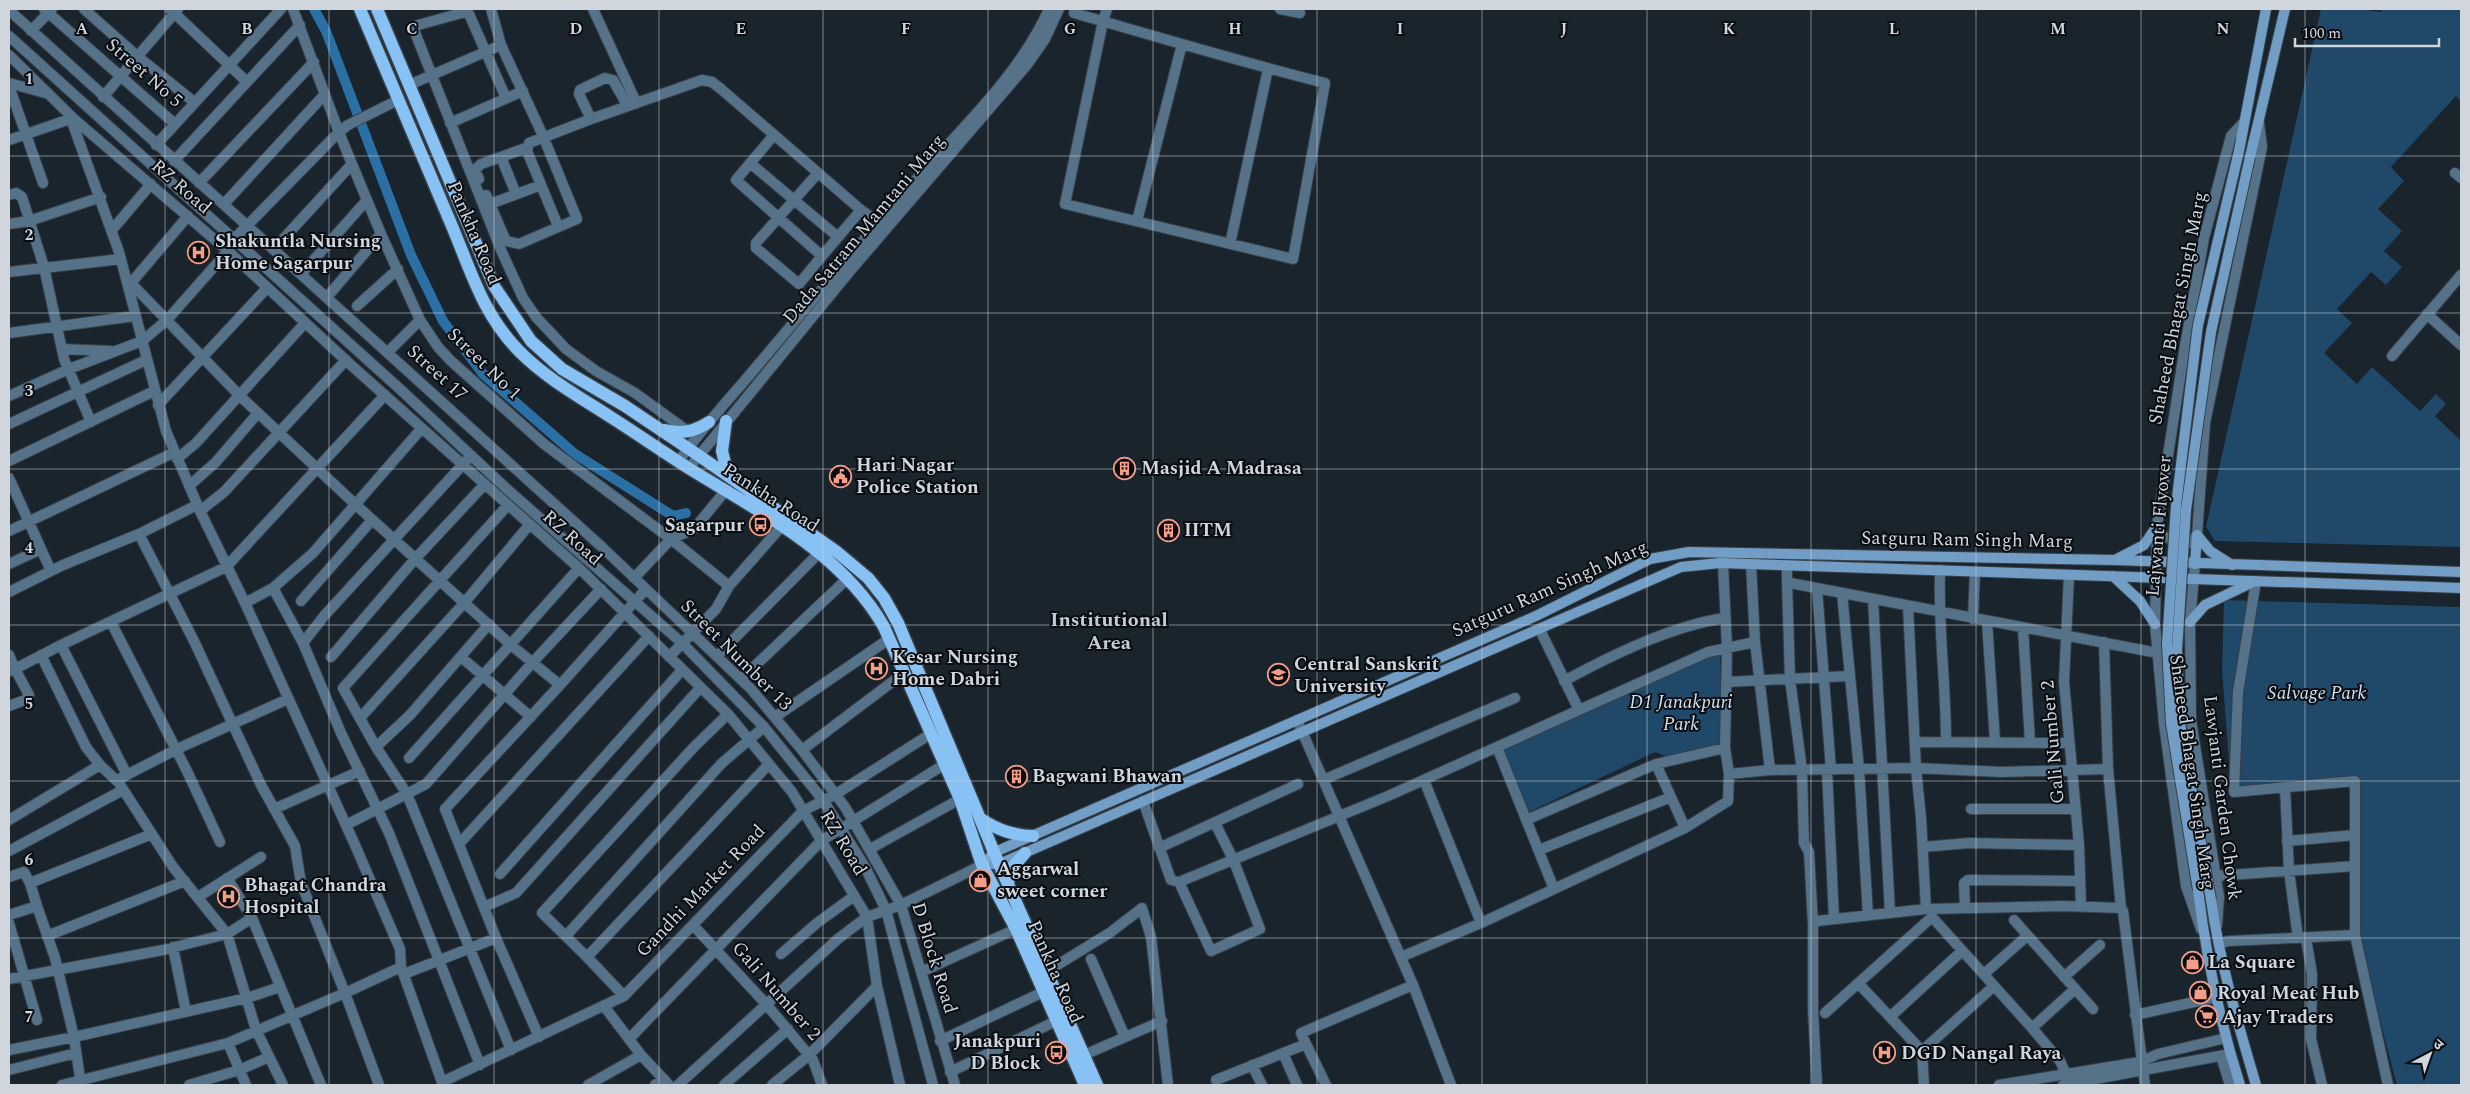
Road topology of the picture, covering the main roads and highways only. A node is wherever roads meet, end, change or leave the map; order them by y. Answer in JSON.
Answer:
{"nodes":[{"id":1,"x":360,"y":9,"type":"edge"},
{"id":2,"x":377,"y":9,"type":"edge"},
{"id":3,"x":2266,"y":9,"type":"edge"},
{"id":4,"x":2285,"y":9,"type":"edge"},
{"id":5,"x":2244,"y":122,"type":"joint"},
{"id":6,"x":726,"y":421,"type":"road end"},
{"id":7,"x":708,"y":422,"type":"road end"},
{"id":8,"x":660,"y":429,"type":"junction"},
{"id":9,"x":728,"y":476,"type":"junction"},
{"id":10,"x":2157,"y":526,"type":"road end"},
{"id":11,"x":2114,"y":560,"type":"junction"},
{"id":12,"x":2195,"y":564,"type":"junction"},
{"id":13,"x":2233,"y":565,"type":"junction"},
{"id":14,"x":2461,"y":572,"type":"edge"},
{"id":15,"x":2113,"y":576,"type":"junction"},
{"id":16,"x":2256,"y":581,"type":"junction"},
{"id":17,"x":2461,"y":588,"type":"edge"},
{"id":18,"x":2190,"y":622,"type":"road end"},
{"id":19,"x":2155,"y":624,"type":"road end"},
{"id":20,"x":981,"y":819,"type":"junction"},
{"id":21,"x":1033,"y":836,"type":"junction"},
{"id":22,"x":1025,"y":853,"type":"junction"},
{"id":23,"x":997,"y":858,"type":"junction"},
{"id":24,"x":982,"y":865,"type":"junction"},
{"id":25,"x":1008,"y":883,"type":"junction"},
{"id":26,"x":2204,"y":937,"type":"joint"},
{"id":27,"x":1085,"y":1085,"type":"edge"},
{"id":28,"x":1097,"y":1085,"type":"edge"},
{"id":29,"x":2240,"y":1085,"type":"edge"},
{"id":30,"x":2256,"y":1085,"type":"edge"}],
"edges":[{"from":1,"to":24,"type":"main road","name":"Pankha Road"},
{"from":2,"to":8,"type":"main road","name":"Pankha Road"},
{"from":3,"to":5,"type":"main road","name":"Shaheed Bhagat Singh Marg"},
{"from":4,"to":30,"type":"main road","name":"Lajwanti Flyover","bridge":true},
{"from":5,"to":26,"type":"main road","name":"Lajwanti Flyover","bridge":true},
{"from":6,"to":9,"type":"main road"},
{"from":7,"to":8,"type":"main road"},
{"from":8,"to":9,"type":"main road","name":"Pankha Road"},
{"from":9,"to":20,"type":"main road","name":"Pankha Road"},
{"from":10,"to":11,"type":"main road"},
{"from":11,"to":12,"type":"main road","name":"Satguru Ram Singh Marg"},
{"from":11,"to":21,"type":"main road","name":"Satguru Ram Singh Marg"},
{"from":12,"to":13,"type":"main road"},
{"from":12,"to":13,"type":"main road"},
{"from":13,"to":14,"type":"main road"},
{"from":15,"to":16,"type":"main road","name":"Satguru Ram Singh Marg"},
{"from":15,"to":19,"type":"main road"},
{"from":15,"to":22,"type":"main road","name":"Satguru Ram Singh Marg"},
{"from":16,"to":17,"type":"main road"},
{"from":16,"to":18,"type":"main road"},
{"from":20,"to":21,"type":"main road"},
{"from":20,"to":23,"type":"main road","name":"Pankha Road"},
{"from":21,"to":23,"type":"main road","name":"Satguru Ram Singh Marg"},
{"from":22,"to":23,"type":"main road","name":"Satguru Ram Singh Marg"},
{"from":22,"to":25,"type":"main road"},
{"from":23,"to":24,"type":"main road","name":"Satguru Ram Singh Marg"},
{"from":23,"to":25,"type":"main road","name":"Pankha Road"},
{"from":24,"to":27,"type":"main road","name":"Pankha Road"},
{"from":25,"to":28,"type":"main road","name":"Pankha Road"},
{"from":26,"to":29,"type":"main road","name":"Shaheed Bhagat Singh Marg"}]}
